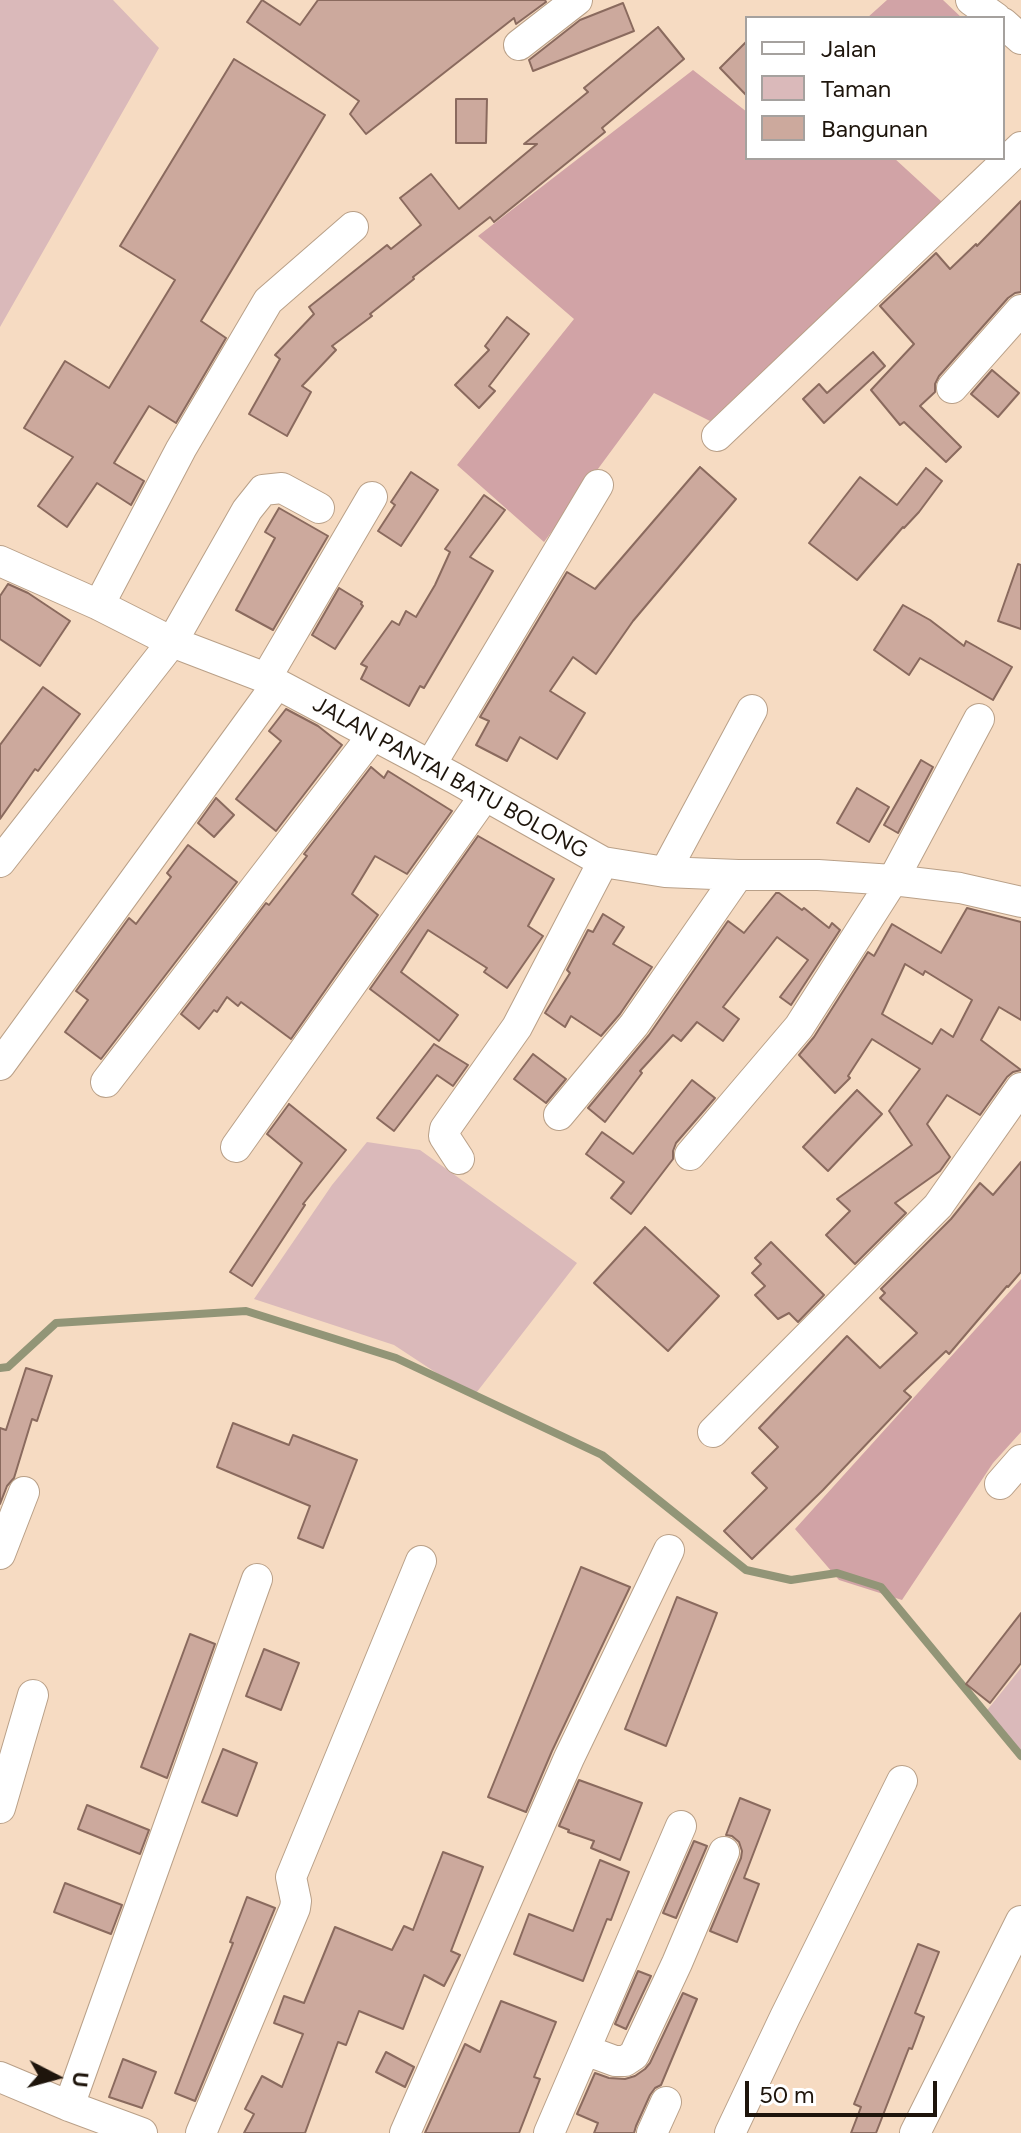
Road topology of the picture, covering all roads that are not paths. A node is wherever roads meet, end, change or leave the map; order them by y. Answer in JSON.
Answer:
{"nodes":[{"id":1,"x":577,"y":0,"type":"edge"},
{"id":2,"x":971,"y":0,"type":"edge"},
{"id":3,"x":1016,"y":0,"type":"edge"},
{"id":4,"x":993,"y":16,"type":"edge"},
{"id":5,"x":1005,"y":19,"type":"edge"},
{"id":6,"x":1005,"y":25,"type":"edge"},
{"id":7,"x":1021,"y":39,"type":"edge"},
{"id":8,"x":519,"y":45,"type":"dead end"},
{"id":9,"x":1021,"y":147,"type":"edge"},
{"id":10,"x":353,"y":227,"type":"dead end"},
{"id":11,"x":1021,"y":310,"type":"edge"},
{"id":12,"x":952,"y":388,"type":"dead end"},
{"id":13,"x":717,"y":436,"type":"dead end"},
{"id":14,"x":598,"y":485,"type":"dead end"},
{"id":15,"x":372,"y":497,"type":"dead end"},
{"id":16,"x":319,"y":508,"type":"dead end"},
{"id":17,"x":0,"y":561,"type":"edge"},
{"id":18,"x":99,"y":605,"type":"junction"},
{"id":19,"x":172,"y":642,"type":"junction"},
{"id":20,"x":272,"y":681,"type":"junction"},
{"id":21,"x":752,"y":710,"type":"dead end"},
{"id":22,"x":979,"y":719,"type":"dead end"},
{"id":23,"x":373,"y":735,"type":"junction"},
{"id":24,"x":430,"y":766,"type":"junction"},
{"id":25,"x":484,"y":797,"type":"junction"},
{"id":26,"x":0,"y":862,"type":"edge"},
{"id":27,"x":603,"y":862,"type":"junction"},
{"id":28,"x":665,"y":872,"type":"junction"},
{"id":29,"x":738,"y":875,"type":"junction"},
{"id":30,"x":893,"y":880,"type":"junction"},
{"id":31,"x":1021,"y":902,"type":"edge"},
{"id":32,"x":0,"y":1065,"type":"edge"},
{"id":33,"x":106,"y":1082,"type":"dead end"},
{"id":34,"x":1021,"y":1088,"type":"edge"},
{"id":35,"x":559,"y":1115,"type":"dead end"},
{"id":36,"x":236,"y":1147,"type":"dead end"},
{"id":37,"x":690,"y":1155,"type":"dead end"},
{"id":38,"x":459,"y":1159,"type":"dead end"},
{"id":39,"x":713,"y":1432,"type":"dead end"},
{"id":40,"x":1021,"y":1460,"type":"edge"},
{"id":41,"x":1000,"y":1484,"type":"dead end"},
{"id":42,"x":24,"y":1492,"type":"dead end"},
{"id":43,"x":669,"y":1550,"type":"dead end"},
{"id":44,"x":0,"y":1554,"type":"edge"},
{"id":45,"x":421,"y":1561,"type":"dead end"},
{"id":46,"x":257,"y":1579,"type":"dead end"},
{"id":47,"x":33,"y":1695,"type":"dead end"},
{"id":48,"x":902,"y":1781,"type":"dead end"},
{"id":49,"x":0,"y":1808,"type":"edge"},
{"id":50,"x":681,"y":1826,"type":"dead end"},
{"id":51,"x":724,"y":1852,"type":"dead end"},
{"id":52,"x":1021,"y":1921,"type":"edge"},
{"id":53,"x":585,"y":2050,"type":"junction"},
{"id":54,"x":0,"y":2077,"type":"edge"},
{"id":55,"x":666,"y":2102,"type":"dead end"},
{"id":56,"x":69,"y":2106,"type":"junction"},
{"id":57,"x":142,"y":2133,"type":"edge"},
{"id":58,"x":201,"y":2133,"type":"edge"},
{"id":59,"x":405,"y":2133,"type":"edge"},
{"id":60,"x":549,"y":2133,"type":"edge"},
{"id":61,"x":652,"y":2133,"type":"edge"},
{"id":62,"x":730,"y":2133,"type":"edge"},
{"id":63,"x":915,"y":2133,"type":"edge"}],
"edges":[{"from":1,"to":8,"type":"street"},
{"from":2,"to":4,"type":"street"},
{"from":3,"to":5,"type":"street"},
{"from":6,"to":7,"type":"street"},
{"from":9,"to":13,"type":"street"},
{"from":10,"to":18,"type":"street"},
{"from":11,"to":12,"type":"street"},
{"from":14,"to":24,"type":"street"},
{"from":15,"to":20,"type":"street"},
{"from":16,"to":19,"type":"street"},
{"from":17,"to":18,"type":"street","name":"JALAN PANTAI BATU BOLONG"},
{"from":18,"to":19,"type":"street","name":"JALAN PANTAI BATU BOLONG"},
{"from":19,"to":20,"type":"street","name":"JALAN PANTAI BATU BOLONG"},
{"from":19,"to":26,"type":"street"},
{"from":20,"to":23,"type":"street","name":"JALAN PANTAI BATU BOLONG"},
{"from":20,"to":32,"type":"street"},
{"from":21,"to":28,"type":"street"},
{"from":22,"to":30,"type":"street"},
{"from":23,"to":24,"type":"street","name":"JALAN PANTAI BATU BOLONG"},
{"from":23,"to":33,"type":"street"},
{"from":24,"to":25,"type":"street","name":"JALAN PANTAI BATU BOLONG"},
{"from":25,"to":27,"type":"street","name":"JALAN PANTAI BATU BOLONG"},
{"from":25,"to":36,"type":"street"},
{"from":27,"to":28,"type":"street","name":"JALAN PANTAI BATU BOLONG"},
{"from":27,"to":38,"type":"street"},
{"from":28,"to":29,"type":"street","name":"JALAN PANTAI BATU BOLONG"},
{"from":29,"to":30,"type":"street","name":"JALAN PANTAI BATU BOLONG"},
{"from":29,"to":35,"type":"street"},
{"from":30,"to":31,"type":"street","name":"JALAN PANTAI BATU BOLONG"},
{"from":30,"to":37,"type":"street"},
{"from":34,"to":39,"type":"street"},
{"from":40,"to":41,"type":"street"},
{"from":42,"to":44,"type":"street"},
{"from":43,"to":59,"type":"street"},
{"from":45,"to":58,"type":"street"},
{"from":46,"to":56,"type":"street"},
{"from":47,"to":49,"type":"street"},
{"from":48,"to":62,"type":"street"},
{"from":50,"to":53,"type":"street"},
{"from":51,"to":53,"type":"street"},
{"from":52,"to":63,"type":"street"},
{"from":53,"to":60,"type":"street"},
{"from":54,"to":56,"type":"street"},
{"from":55,"to":61,"type":"street"},
{"from":56,"to":57,"type":"street"}]}
